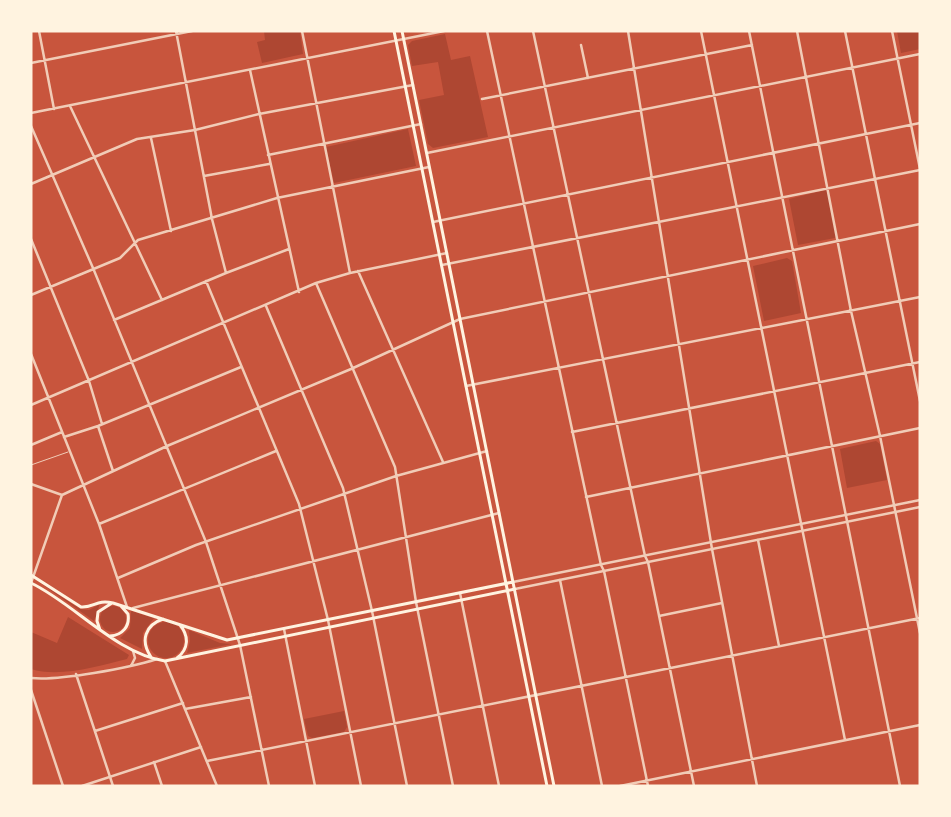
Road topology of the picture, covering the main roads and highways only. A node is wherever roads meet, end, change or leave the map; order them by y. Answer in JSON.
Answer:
{"nodes":[{"id":1,"x":394,"y":31,"type":"edge"},
{"id":2,"x":402,"y":31,"type":"edge"},
{"id":3,"x":32,"y":576,"type":"edge"},
{"id":4,"x":513,"y":582,"type":"junction"},
{"id":5,"x":31,"y":583,"type":"edge"},
{"id":6,"x":506,"y":584,"type":"junction"},
{"id":7,"x":515,"y":589,"type":"junction"},
{"id":8,"x":507,"y":590,"type":"junction"},
{"id":9,"x":113,"y":603,"type":"junction"},
{"id":10,"x":121,"y":605,"type":"junction"},
{"id":11,"x":164,"y":618,"type":"junction"},
{"id":12,"x":180,"y":624,"type":"junction"},
{"id":13,"x":101,"y":631,"type":"junction"},
{"id":14,"x":110,"y":636,"type":"junction"},
{"id":15,"x":152,"y":657,"type":"junction"},
{"id":16,"x":175,"y":660,"type":"junction"},
{"id":17,"x":547,"y":786,"type":"edge"},
{"id":18,"x":554,"y":786,"type":"edge"}],
"edges":[{"from":1,"to":6,"type":"main road"},
{"from":2,"to":4,"type":"main road"},
{"from":3,"to":9,"type":"main road"},
{"from":4,"to":6,"type":"main road"},
{"from":4,"to":7,"type":"main road"},
{"from":5,"to":13,"type":"main road"},
{"from":6,"to":8,"type":"main road"},
{"from":6,"to":12,"type":"main road"},
{"from":7,"to":8,"type":"main road"},
{"from":7,"to":18,"type":"main road"},
{"from":8,"to":16,"type":"main road"},
{"from":8,"to":17,"type":"main road"},
{"from":9,"to":10,"type":"main road"},
{"from":9,"to":13,"type":"main road"},
{"from":10,"to":11,"type":"main road"},
{"from":10,"to":14,"type":"main road"},
{"from":11,"to":12,"type":"main road"},
{"from":11,"to":15,"type":"main road"},
{"from":12,"to":16,"type":"main road"},
{"from":13,"to":14,"type":"main road"},
{"from":14,"to":15,"type":"main road"},
{"from":15,"to":16,"type":"main road"}]}
